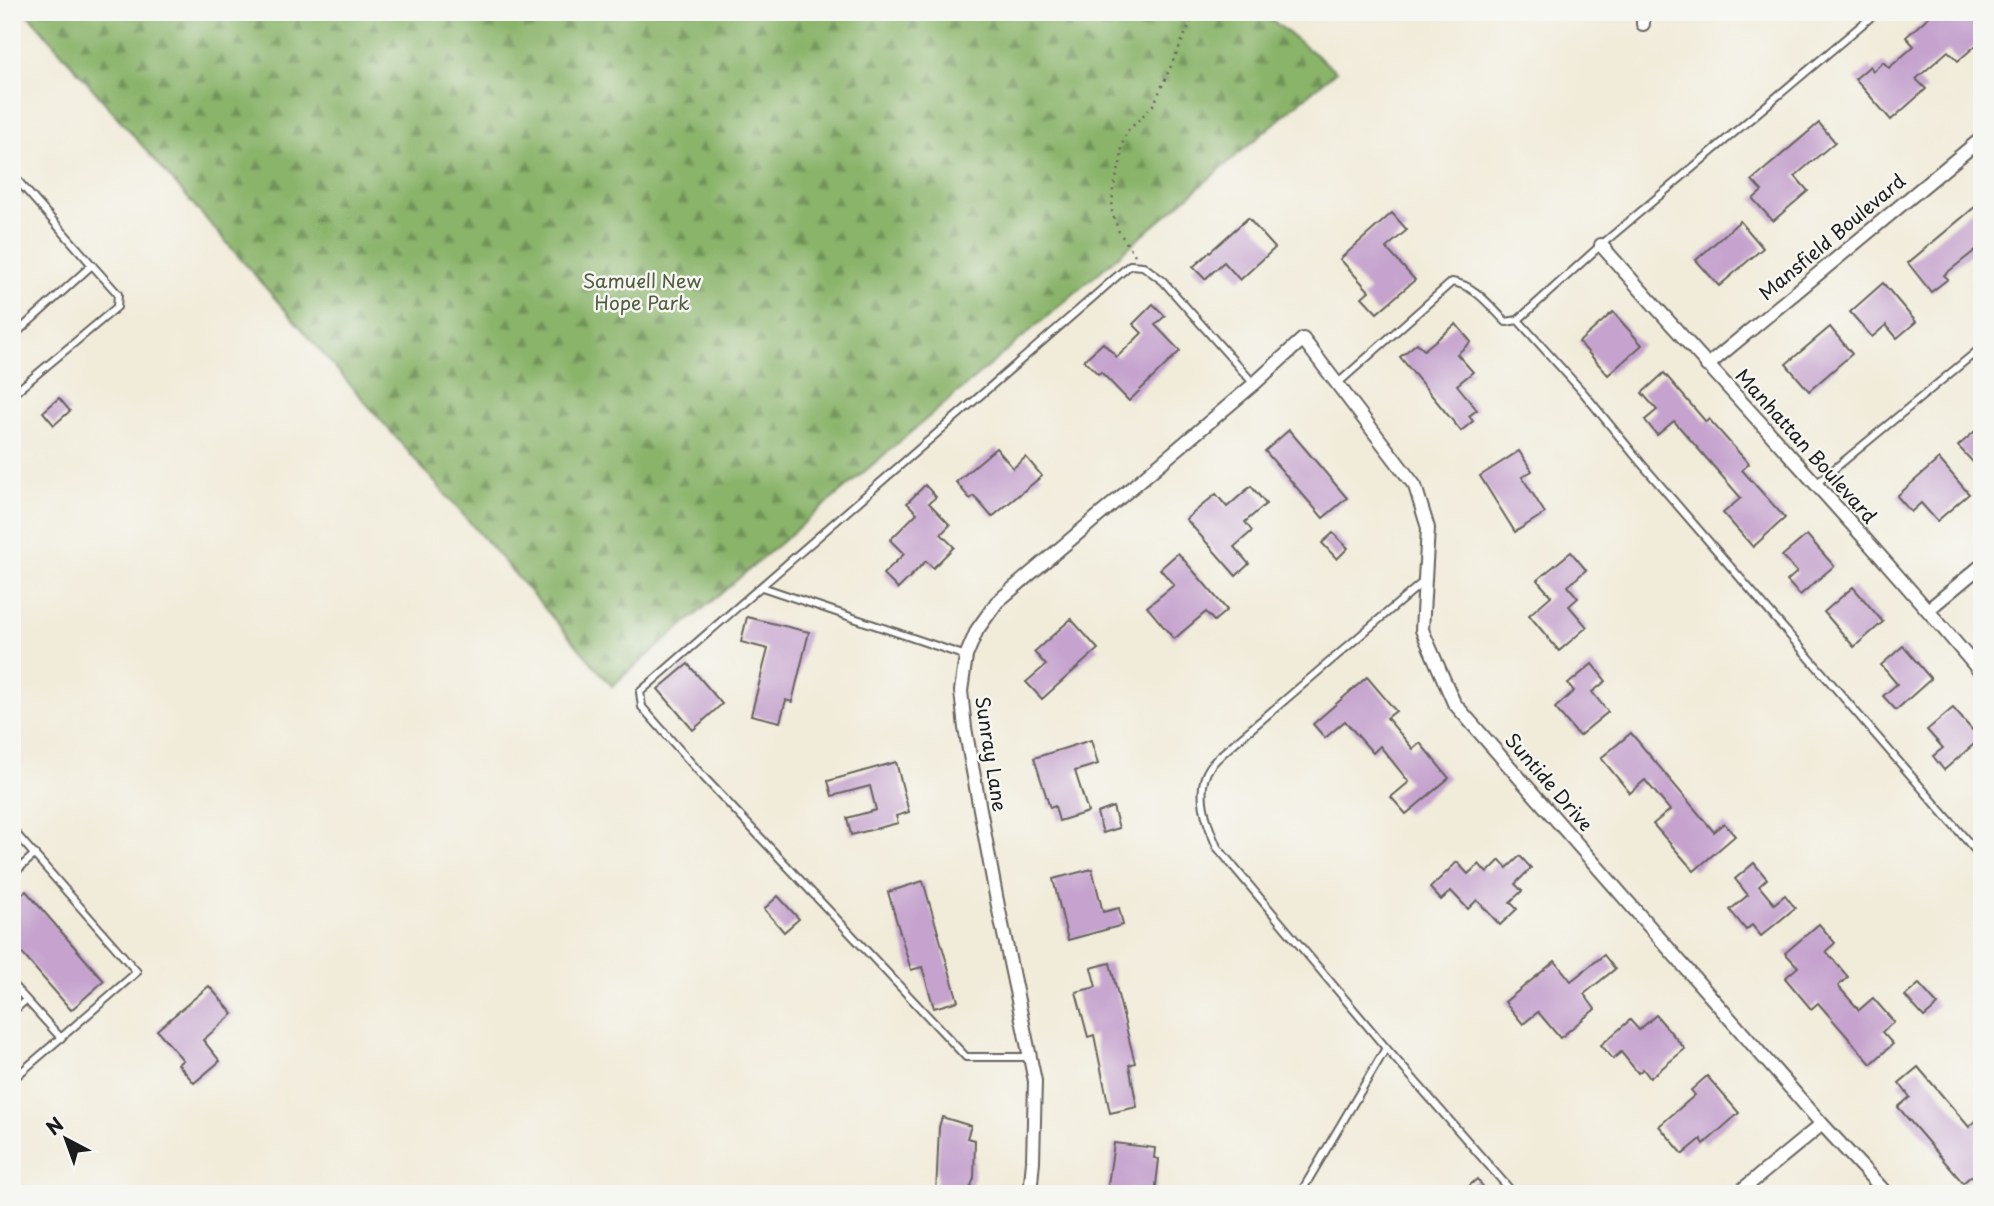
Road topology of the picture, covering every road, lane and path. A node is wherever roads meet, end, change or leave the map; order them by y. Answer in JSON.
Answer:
{"nodes":[{"id":1,"x":1195,"y":12,"type":"edge"},
{"id":2,"x":1877,"y":12,"type":"edge"},
{"id":3,"x":1982,"y":138,"type":"edge"},
{"id":4,"x":12,"y":174,"type":"edge"},
{"id":5,"x":1601,"y":246,"type":"junction"},
{"id":6,"x":92,"y":265,"type":"junction"},
{"id":7,"x":1143,"y":267,"type":"junction"},
{"id":8,"x":1518,"y":320,"type":"junction"},
{"id":9,"x":12,"y":337,"type":"edge"},
{"id":10,"x":1303,"y":339,"type":"joint"},
{"id":11,"x":1982,"y":346,"type":"edge"},
{"id":12,"x":1707,"y":366,"type":"junction"},
{"id":13,"x":1254,"y":384,"type":"junction"},
{"id":14,"x":1337,"y":384,"type":"junction"},
{"id":15,"x":12,"y":395,"type":"edge"},
{"id":16,"x":1816,"y":484,"type":"junction"},
{"id":17,"x":1982,"y":565,"type":"edge"},
{"id":18,"x":1425,"y":579,"type":"junction"},
{"id":19,"x":762,"y":587,"type":"junction"},
{"id":20,"x":1928,"y":610,"type":"junction"},
{"id":21,"x":966,"y":656,"type":"junction"},
{"id":22,"x":1982,"y":674,"type":"edge"},
{"id":23,"x":12,"y":828,"type":"edge"},
{"id":24,"x":35,"y":854,"type":"junction"},
{"id":25,"x":1982,"y":858,"type":"edge"},
{"id":26,"x":12,"y":875,"type":"edge"},
{"id":27,"x":12,"y":984,"type":"edge"},
{"id":28,"x":26,"y":1000,"type":"junction"},
{"id":29,"x":12,"y":1012,"type":"edge"},
{"id":30,"x":61,"y":1038,"type":"junction"},
{"id":31,"x":1386,"y":1048,"type":"junction"},
{"id":32,"x":1028,"y":1056,"type":"junction"},
{"id":33,"x":12,"y":1080,"type":"edge"},
{"id":34,"x":1822,"y":1124,"type":"junction"},
{"id":35,"x":1030,"y":1194,"type":"edge"},
{"id":36,"x":1300,"y":1194,"type":"edge"},
{"id":37,"x":1514,"y":1194,"type":"edge"},
{"id":38,"x":1737,"y":1194,"type":"edge"},
{"id":39,"x":1886,"y":1194,"type":"edge"}],
"edges":[{"from":1,"to":7,"type":"path"},
{"from":2,"to":5,"type":"lane"},
{"from":3,"to":12,"type":"street","name":"Mansfield Boulevard"},
{"from":4,"to":6,"type":"lane"},
{"from":5,"to":8,"type":"lane"},
{"from":5,"to":12,"type":"street","name":"Manhattan Boulevard"},
{"from":6,"to":9,"type":"lane"},
{"from":6,"to":15,"type":"lane"},
{"from":7,"to":13,"type":"lane"},
{"from":7,"to":19,"type":"lane"},
{"from":8,"to":14,"type":"lane"},
{"from":8,"to":25,"type":"lane"},
{"from":10,"to":13,"type":"street","name":"Sunray Lane"},
{"from":10,"to":14,"type":"street","name":"Suntide Drive"},
{"from":11,"to":16,"type":"lane"},
{"from":12,"to":16,"type":"street","name":"Manhattan Boulevard"},
{"from":13,"to":21,"type":"street","name":"Sunray Lane"},
{"from":14,"to":18,"type":"street","name":"Suntide Drive"},
{"from":16,"to":20,"type":"street","name":"Manhattan Boulevard"},
{"from":17,"to":20,"type":"street"},
{"from":18,"to":31,"type":"lane"},
{"from":18,"to":34,"type":"street","name":"Suntide Drive"},
{"from":19,"to":21,"type":"lane"},
{"from":19,"to":32,"type":"lane"},
{"from":20,"to":22,"type":"street","name":"Manhattan Boulevard"},
{"from":21,"to":32,"type":"street","name":"Sunray Lane"},
{"from":23,"to":24,"type":"lane"},
{"from":24,"to":26,"type":"lane"},
{"from":24,"to":30,"type":"lane"},
{"from":27,"to":28,"type":"lane"},
{"from":28,"to":29,"type":"lane"},
{"from":28,"to":30,"type":"lane"},
{"from":30,"to":33,"type":"lane"},
{"from":31,"to":36,"type":"lane"},
{"from":31,"to":37,"type":"lane"},
{"from":32,"to":35,"type":"street","name":"Sunray Lane"},
{"from":34,"to":38,"type":"street"},
{"from":34,"to":39,"type":"street","name":"Suntide Drive"}]}
